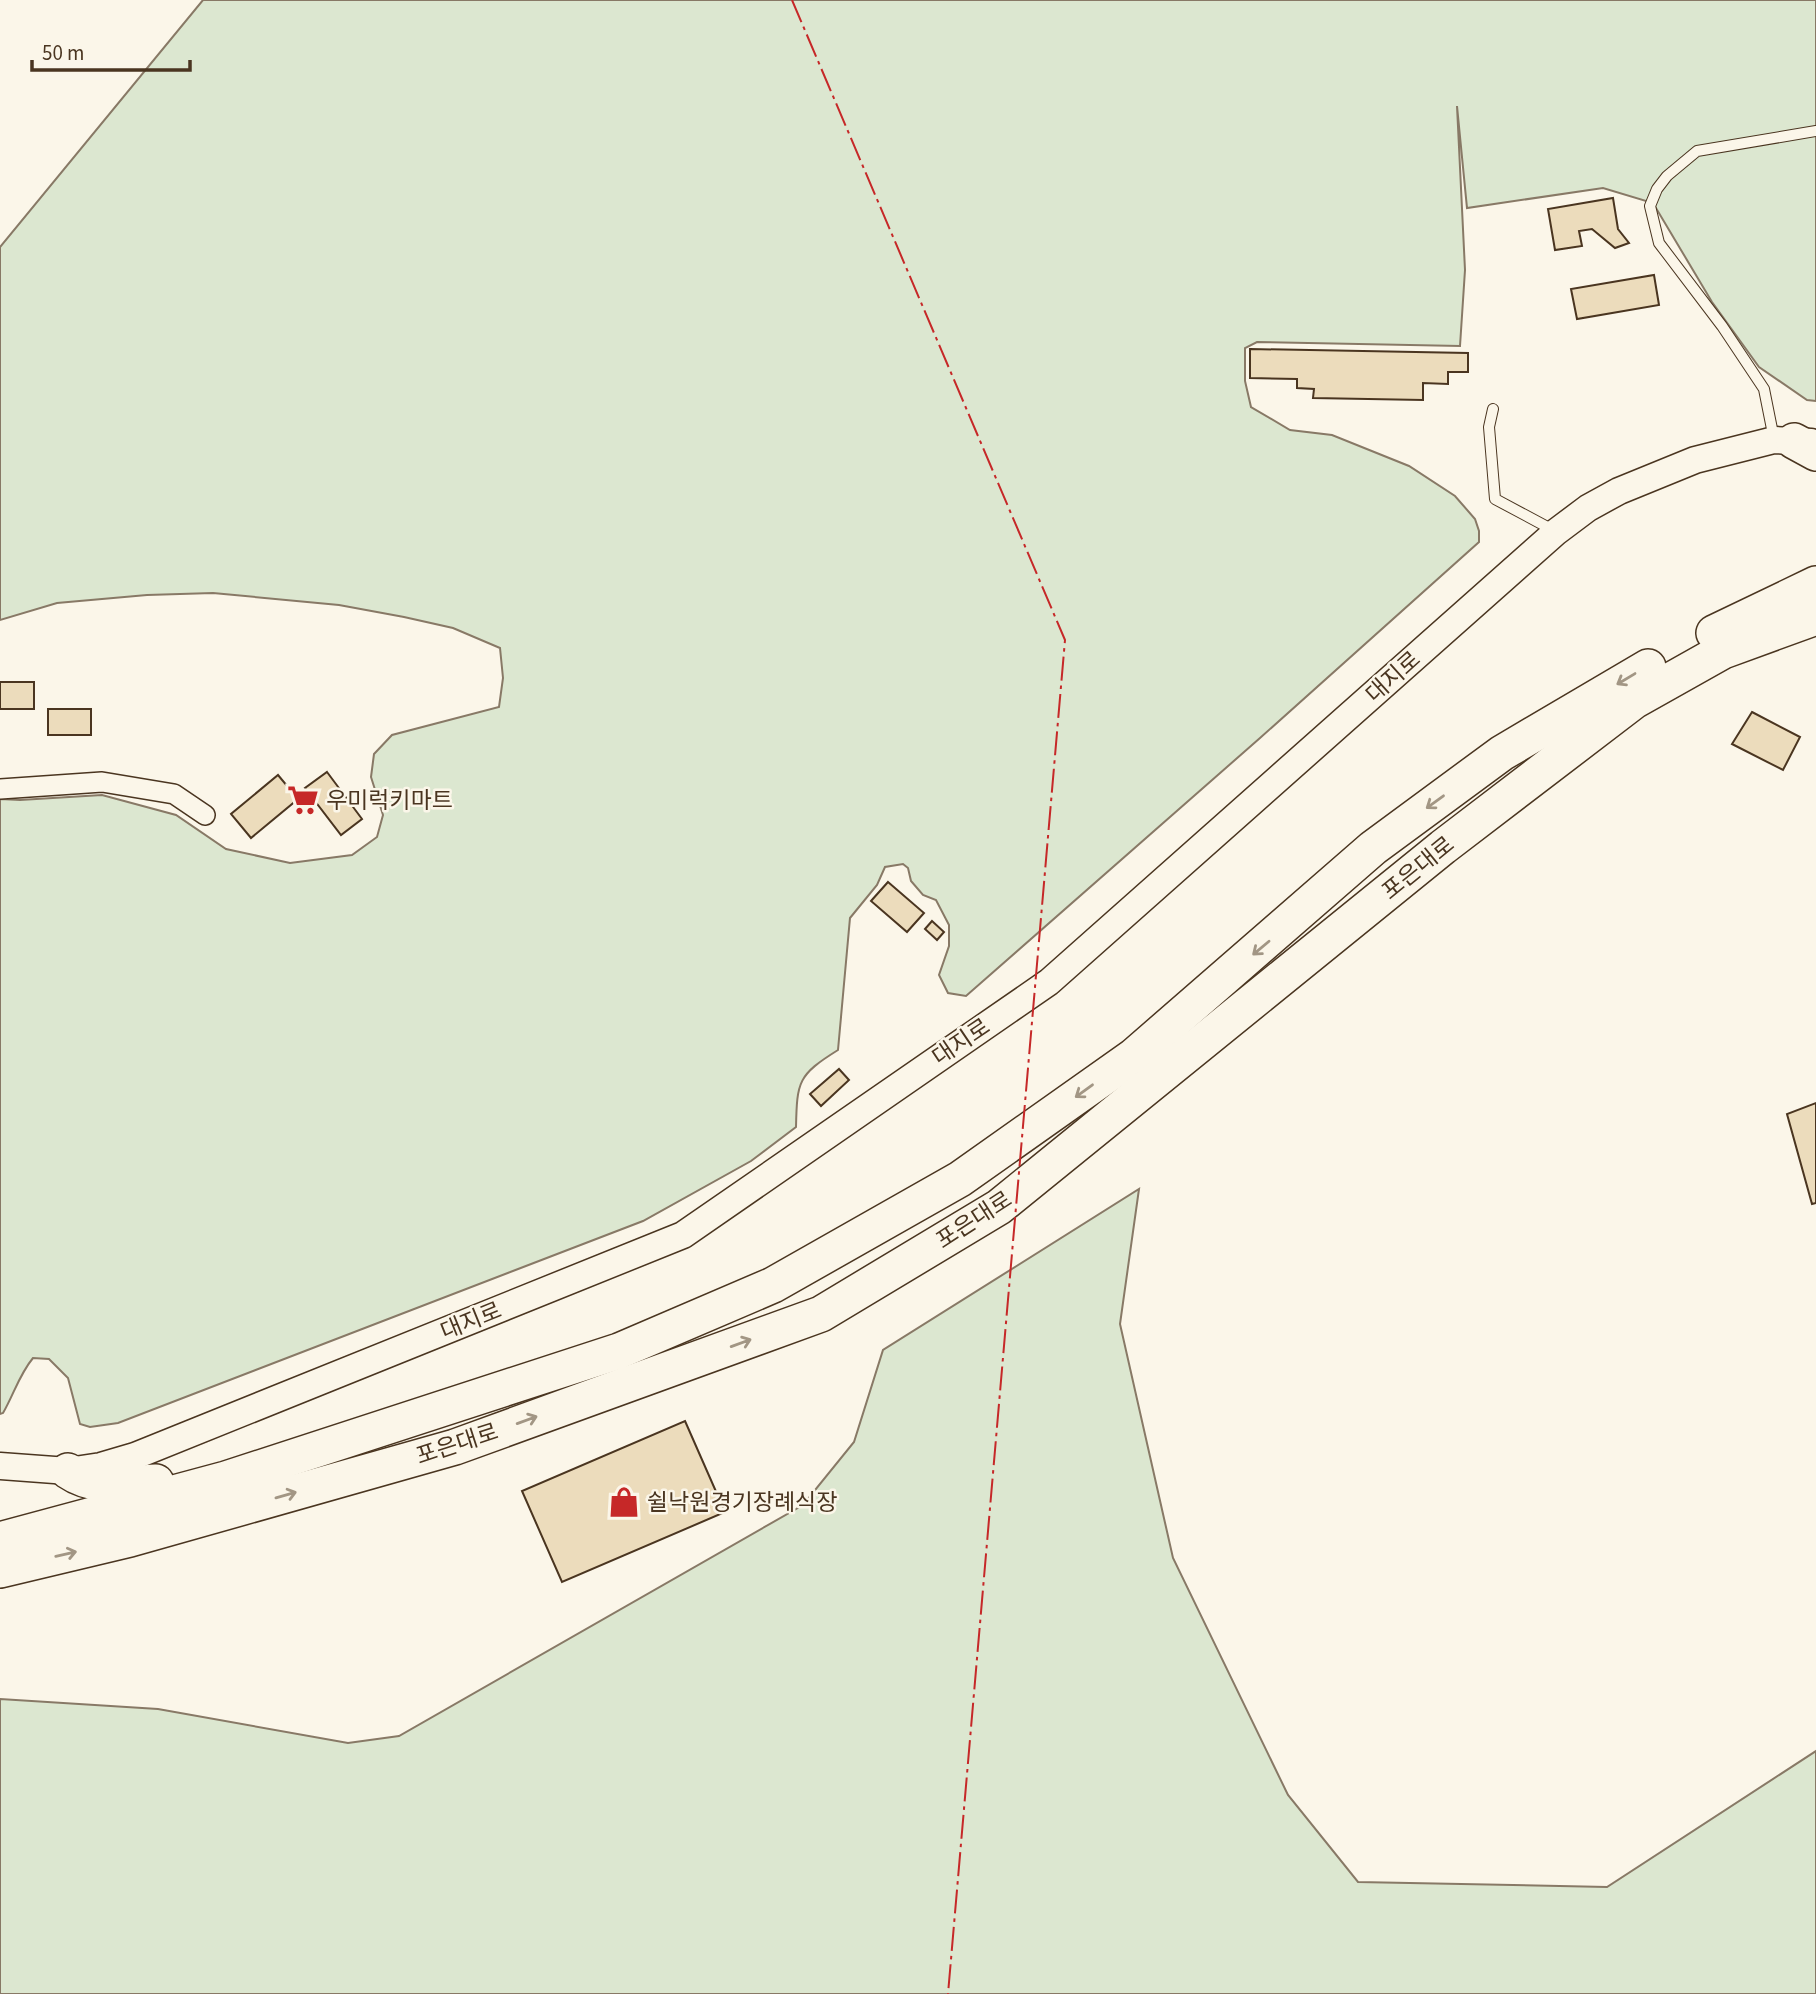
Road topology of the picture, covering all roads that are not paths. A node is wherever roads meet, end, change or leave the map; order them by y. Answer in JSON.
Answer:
{"nodes":[{"id":1,"x":1816,"y":131,"type":"edge"},
{"id":2,"x":1493,"y":409,"type":"dead end"},
{"id":3,"x":1800,"y":444,"type":"edge"},
{"id":4,"x":1556,"y":532,"type":"junction"},
{"id":5,"x":1813,"y":604,"type":"edge"},
{"id":6,"x":0,"y":789,"type":"edge"},
{"id":7,"x":205,"y":815,"type":"dead end"},
{"id":8,"x":0,"y":1466,"type":"edge"},
{"id":9,"x":68,"y":1471,"type":"junction"},
{"id":10,"x":226,"y":1479,"type":"junction"},
{"id":11,"x":0,"y":1540,"type":"edge"},
{"id":12,"x":0,"y":1570,"type":"edge"}],
"edges":[{"from":1,"to":3,"type":"lane"},
{"from":2,"to":4,"type":"lane"},
{"from":3,"to":4,"type":"main road","name":"대지로"},
{"from":4,"to":9,"type":"main road","name":"대지로"},
{"from":5,"to":10,"type":"highway","name":"포은대로","one_way":true},
{"from":12,"to":5,"type":"highway","name":"포은대로","one_way":true},
{"from":6,"to":7,"type":"street"},
{"from":8,"to":9,"type":"main road","name":"대지로"},
{"from":9,"to":10,"type":"highway"},
{"from":10,"to":11,"type":"highway","name":"포은대로"}]}
